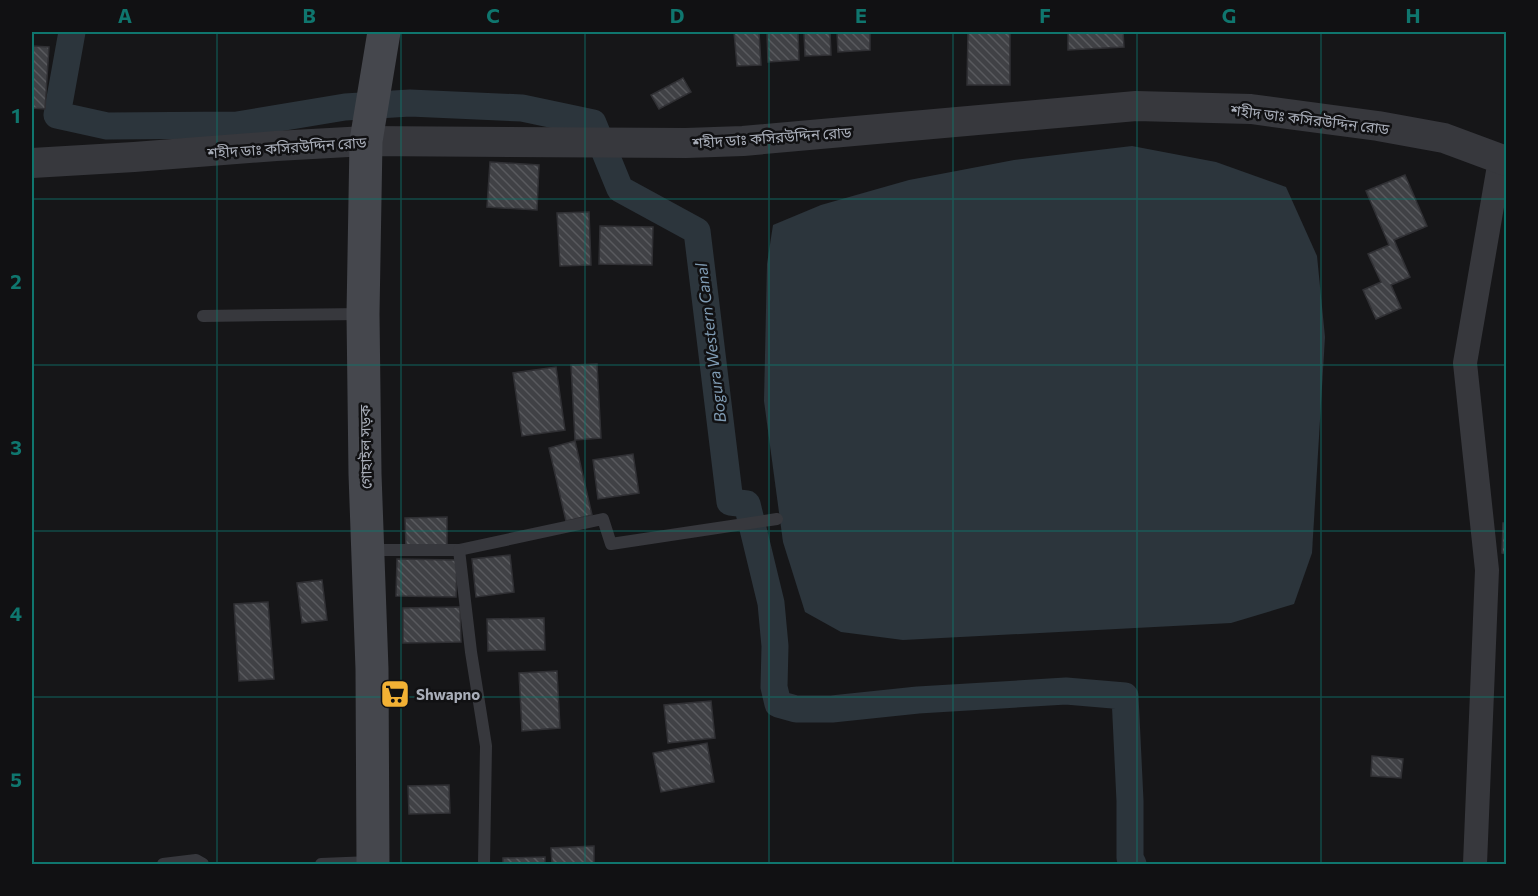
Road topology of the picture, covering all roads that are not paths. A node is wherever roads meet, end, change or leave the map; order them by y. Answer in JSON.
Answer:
{"nodes":[{"id":1,"x":384,"y":32,"type":"edge"},
{"id":2,"x":368,"y":133,"type":"junction"},
{"id":3,"x":1503,"y":160,"type":"edge"},
{"id":4,"x":32,"y":163,"type":"edge"},
{"id":5,"x":363,"y":314,"type":"junction"},
{"id":6,"x":203,"y":316,"type":"dead end"},
{"id":7,"x":777,"y":519,"type":"dead end"},
{"id":8,"x":368,"y":550,"type":"junction"},
{"id":9,"x":459,"y":550,"type":"junction"},
{"id":10,"x":373,"y":863,"type":"edge"},
{"id":11,"x":163,"y":864,"type":"edge"},
{"id":12,"x":203,"y":864,"type":"edge"},
{"id":13,"x":321,"y":864,"type":"edge"},
{"id":14,"x":484,"y":864,"type":"edge"},
{"id":15,"x":1475,"y":864,"type":"edge"}],
"edges":[{"from":1,"to":2,"type":"main road","name":"গোহাইল সড়ক"},
{"from":2,"to":3,"type":"street","name":"শহীদ ডাঃ কসিরউদ্দিন রোড"},
{"from":2,"to":4,"type":"street","name":"শহীদ ডাঃ কসিরউদ্দিন রোড"},
{"from":2,"to":5,"type":"main road","name":"গোহাইল সড়ক"},
{"from":3,"to":15,"type":"street"},
{"from":5,"to":6,"type":"lane"},
{"from":5,"to":8,"type":"main road","name":"গোহাইল সড়ক"},
{"from":7,"to":9,"type":"lane"},
{"from":8,"to":9,"type":"lane"},
{"from":8,"to":10,"type":"main road","name":"গোহাইল সড়ক"},
{"from":9,"to":14,"type":"lane"},
{"from":10,"to":13,"type":"lane"},
{"from":11,"to":12,"type":"lane"}]}
